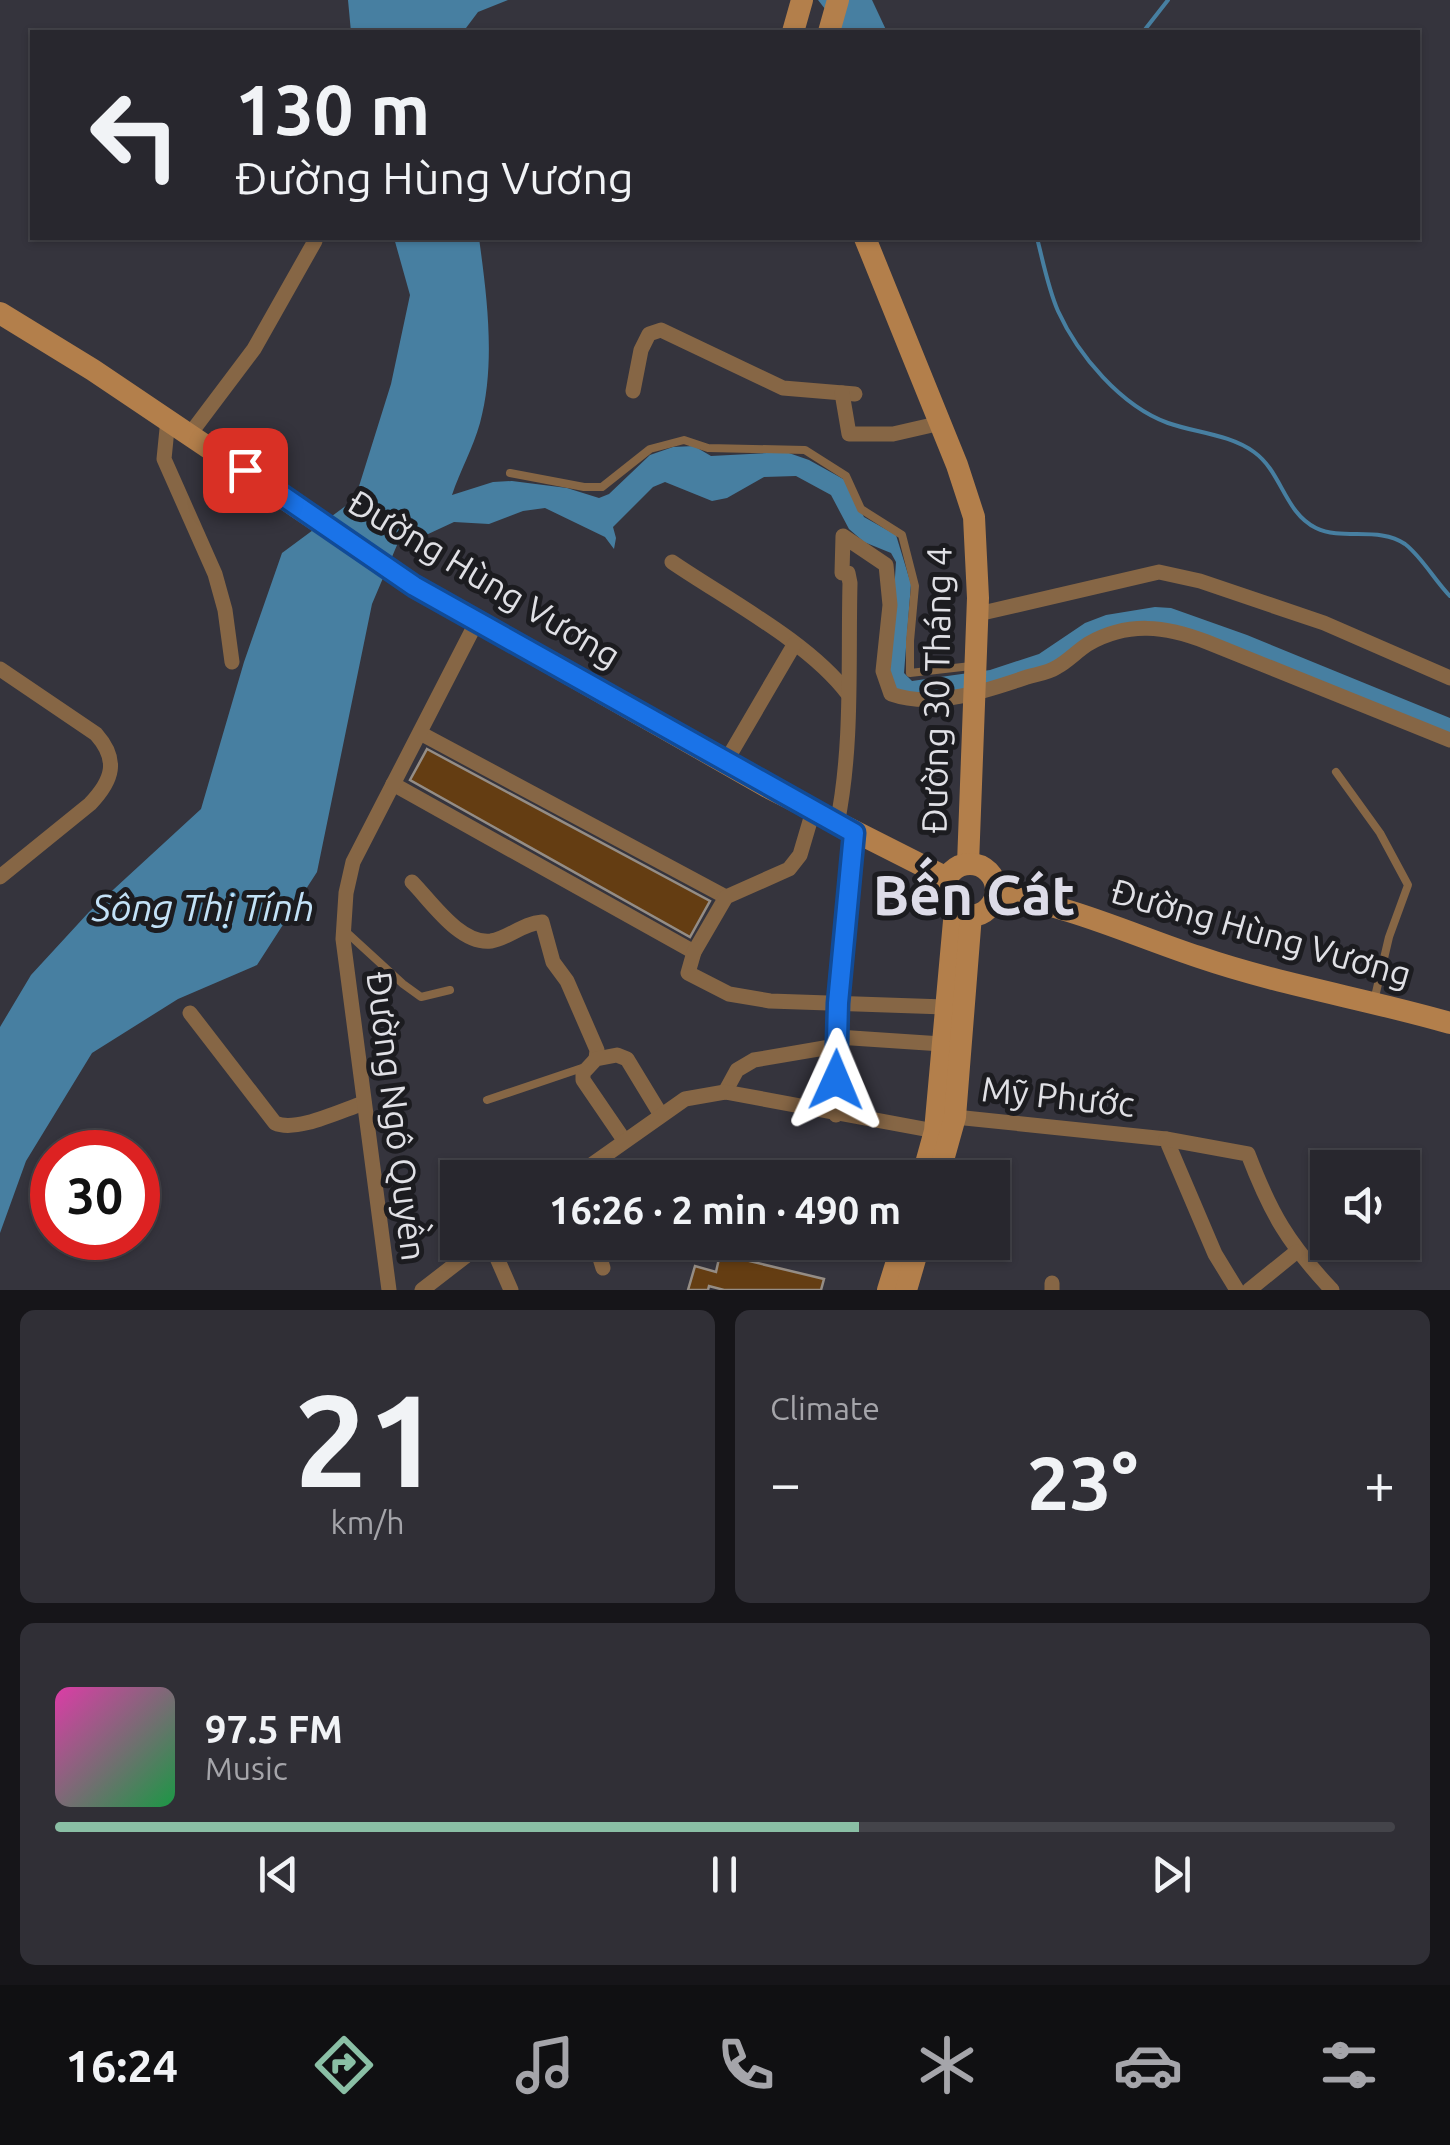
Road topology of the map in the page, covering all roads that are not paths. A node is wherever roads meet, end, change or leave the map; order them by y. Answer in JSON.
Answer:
{"nodes":[{"id":1,"x":838,"y":0,"type":"edge"},
{"id":2,"x":801,"y":4,"type":"edge"},
{"id":3,"x":794,"y":30,"type":"edge"},
{"id":4,"x":829,"y":30,"type":"edge"},
{"id":5,"x":866,"y":240,"type":"edge"},
{"id":6,"x":315,"y":241,"type":"dead end"},
{"id":7,"x":0,"y":313,"type":"edge"},
{"id":8,"x":632,"y":391,"type":"dead end"},
{"id":9,"x":168,"y":420,"type":"junction"},
{"id":10,"x":941,"y":424,"type":"junction"},
{"id":11,"x":190,"y":434,"type":"junction"},
{"id":12,"x":510,"y":473,"type":"dead end"},
{"id":13,"x":672,"y":562,"type":"dead end"},
{"id":14,"x":978,"y":614,"type":"junction"},
{"id":15,"x":477,"y":621,"type":"junction"},
{"id":16,"x":794,"y":645,"type":"junction"},
{"id":17,"x":232,"y":662,"type":"dead end"},
{"id":18,"x":0,"y":669,"type":"edge"},
{"id":19,"x":1450,"y":678,"type":"edge"},
{"id":20,"x":975,"y":680,"type":"junction"},
{"id":21,"x":848,"y":694,"type":"junction"},
{"id":22,"x":420,"y":732,"type":"junction"},
{"id":23,"x":1450,"y":740,"type":"edge"},
{"id":24,"x":726,"y":763,"type":"junction"},
{"id":25,"x":1336,"y":772,"type":"dead end"},
{"id":26,"x":393,"y":784,"type":"junction"},
{"id":27,"x":814,"y":811,"type":"junction"},
{"id":28,"x":845,"y":829,"type":"junction"},
{"id":29,"x":968,"y":864,"type":"junction"},
{"id":30,"x":0,"y":877,"type":"edge"},
{"id":31,"x":947,"y":878,"type":"junction"},
{"id":32,"x":412,"y":882,"type":"dead end"},
{"id":33,"x":995,"y":895,"type":"junction"},
{"id":34,"x":726,"y":897,"type":"junction"},
{"id":35,"x":963,"y":913,"type":"junction"},
{"id":36,"x":344,"y":930,"type":"junction"},
{"id":37,"x":960,"y":951,"type":"junction"},
{"id":38,"x":694,"y":952,"type":"junction"},
{"id":39,"x":450,"y":990,"type":"dead end"},
{"id":40,"x":838,"y":1003,"type":"junction"},
{"id":41,"x":1373,"y":1004,"type":"junction"},
{"id":42,"x":945,"y":1007,"type":"junction"},
{"id":43,"x":190,"y":1012,"type":"dead end"},
{"id":44,"x":1450,"y":1023,"type":"edge"},
{"id":45,"x":836,"y":1041,"type":"junction"},
{"id":46,"x":942,"y":1044,"type":"junction"},
{"id":47,"x":593,"y":1062,"type":"junction"},
{"id":48,"x":725,"y":1092,"type":"junction"},
{"id":49,"x":486,"y":1100,"type":"dead end"},
{"id":50,"x":364,"y":1103,"type":"junction"},
{"id":51,"x":662,"y":1115,"type":"junction"},
{"id":52,"x":836,"y":1115,"type":"junction"},
{"id":53,"x":955,"y":1117,"type":"junction"},
{"id":54,"x":935,"y":1132,"type":"junction"},
{"id":55,"x":1166,"y":1139,"type":"junction"},
{"id":56,"x":624,"y":1140,"type":"junction"},
{"id":57,"x":596,"y":1160,"type":"edge"},
{"id":58,"x":927,"y":1160,"type":"edge"},
{"id":59,"x":943,"y":1160,"type":"edge"},
{"id":60,"x":1296,"y":1252,"type":"junction"},
{"id":61,"x":463,"y":1260,"type":"edge"},
{"id":62,"x":496,"y":1260,"type":"edge"},
{"id":63,"x":601,"y":1260,"type":"edge"},
{"id":64,"x":603,"y":1268,"type":"dead end"},
{"id":65,"x":905,"y":1276,"type":"edge"},
{"id":66,"x":389,"y":1290,"type":"edge"},
{"id":67,"x":422,"y":1290,"type":"edge"},
{"id":68,"x":511,"y":1290,"type":"edge"},
{"id":69,"x":888,"y":1290,"type":"edge"},
{"id":70,"x":1237,"y":1290,"type":"edge"},
{"id":71,"x":1249,"y":1290,"type":"edge"},
{"id":72,"x":1332,"y":1290,"type":"edge"}],
"edges":[{"from":1,"to":4,"type":"main road"},
{"from":2,"to":3,"type":"main road"},
{"from":5,"to":10,"type":"main road","name":"Đường 30 Tháng 4"},
{"from":6,"to":11,"type":"street"},
{"from":7,"to":9,"type":"main road","name":"Đường Hùng Vương"},
{"from":8,"to":10,"type":"street"},
{"from":9,"to":11,"type":"main road","name":"Đường Hùng Vương"},
{"from":9,"to":17,"type":"street"},
{"from":10,"to":14,"type":"main road","name":"Đường 30 Tháng 4"},
{"from":11,"to":15,"type":"main road","name":"Đường Hùng Vương"},
{"from":12,"to":20,"type":"lane"},
{"from":13,"to":16,"type":"street"},
{"from":14,"to":19,"type":"street"},
{"from":14,"to":20,"type":"main road","name":"Đường 30 Tháng 4"},
{"from":15,"to":22,"type":"street","name":"Đường Ngô Quyền"},
{"from":15,"to":24,"type":"main road","name":"Đường Hùng Vương"},
{"from":16,"to":21,"type":"street"},
{"from":16,"to":24,"type":"street"},
{"from":18,"to":30,"type":"street"},
{"from":20,"to":21,"type":"street"},
{"from":20,"to":23,"type":"street"},
{"from":20,"to":29,"type":"main road","name":"Đường 30 Tháng 4"},
{"from":21,"to":28,"type":"street"},
{"from":22,"to":26,"type":"street","name":"Đường Ngô Quyền"},
{"from":22,"to":34,"type":"street"},
{"from":24,"to":27,"type":"main road","name":"Đường Hùng Vương"},
{"from":25,"to":41,"type":"lane"},
{"from":26,"to":36,"type":"street","name":"Đường Ngô Quyền"},
{"from":26,"to":38,"type":"street"},
{"from":27,"to":28,"type":"main road","name":"Đường Hùng Vương"},
{"from":27,"to":34,"type":"street"},
{"from":28,"to":31,"type":"main road","name":"Đường Hùng Vương"},
{"from":28,"to":40,"type":"street"},
{"from":29,"to":31,"type":"main road"},
{"from":29,"to":33,"type":"main road"},
{"from":31,"to":35,"type":"main road"},
{"from":32,"to":47,"type":"street"},
{"from":33,"to":35,"type":"main road"},
{"from":33,"to":41,"type":"main road","name":"Đường Hùng Vương"},
{"from":34,"to":38,"type":"street"},
{"from":35,"to":37,"type":"main road"},
{"from":36,"to":39,"type":"lane"},
{"from":36,"to":50,"type":"street","name":"Đường Ngô Quyền"},
{"from":37,"to":42,"type":"main road"},
{"from":37,"to":53,"type":"main road"},
{"from":38,"to":40,"type":"street"},
{"from":40,"to":42,"type":"street"},
{"from":40,"to":45,"type":"street"},
{"from":41,"to":44,"type":"main road","name":"Đường Hùng Vương"},
{"from":42,"to":46,"type":"main road"},
{"from":43,"to":50,"type":"street"},
{"from":45,"to":46,"type":"street"},
{"from":45,"to":48,"type":"street"},
{"from":45,"to":52,"type":"street"},
{"from":46,"to":54,"type":"main road"},
{"from":47,"to":49,"type":"lane"},
{"from":47,"to":51,"type":"street"},
{"from":47,"to":56,"type":"street"},
{"from":48,"to":51,"type":"street","name":"Mỹ Phước"},
{"from":48,"to":52,"type":"street","name":"Mỹ Phước"},
{"from":50,"to":66,"type":"street","name":"Đường Ngô Quyền"},
{"from":51,"to":56,"type":"street","name":"Mỹ Phước"},
{"from":52,"to":54,"type":"street","name":"Mỹ Phước"},
{"from":53,"to":54,"type":"main road"},
{"from":53,"to":55,"type":"street","name":"Mỹ Phước"},
{"from":53,"to":59,"type":"main road"},
{"from":54,"to":58,"type":"main road"},
{"from":55,"to":60,"type":"street"},
{"from":55,"to":70,"type":"street","name":"Mỹ Phước"},
{"from":56,"to":57,"type":"street","name":"Mỹ Phước"},
{"from":60,"to":71,"type":"street"},
{"from":60,"to":72,"type":"street"},
{"from":61,"to":67,"type":"street"},
{"from":62,"to":68,"type":"street"},
{"from":63,"to":64,"type":"street"},
{"from":65,"to":69,"type":"main road"}]}
